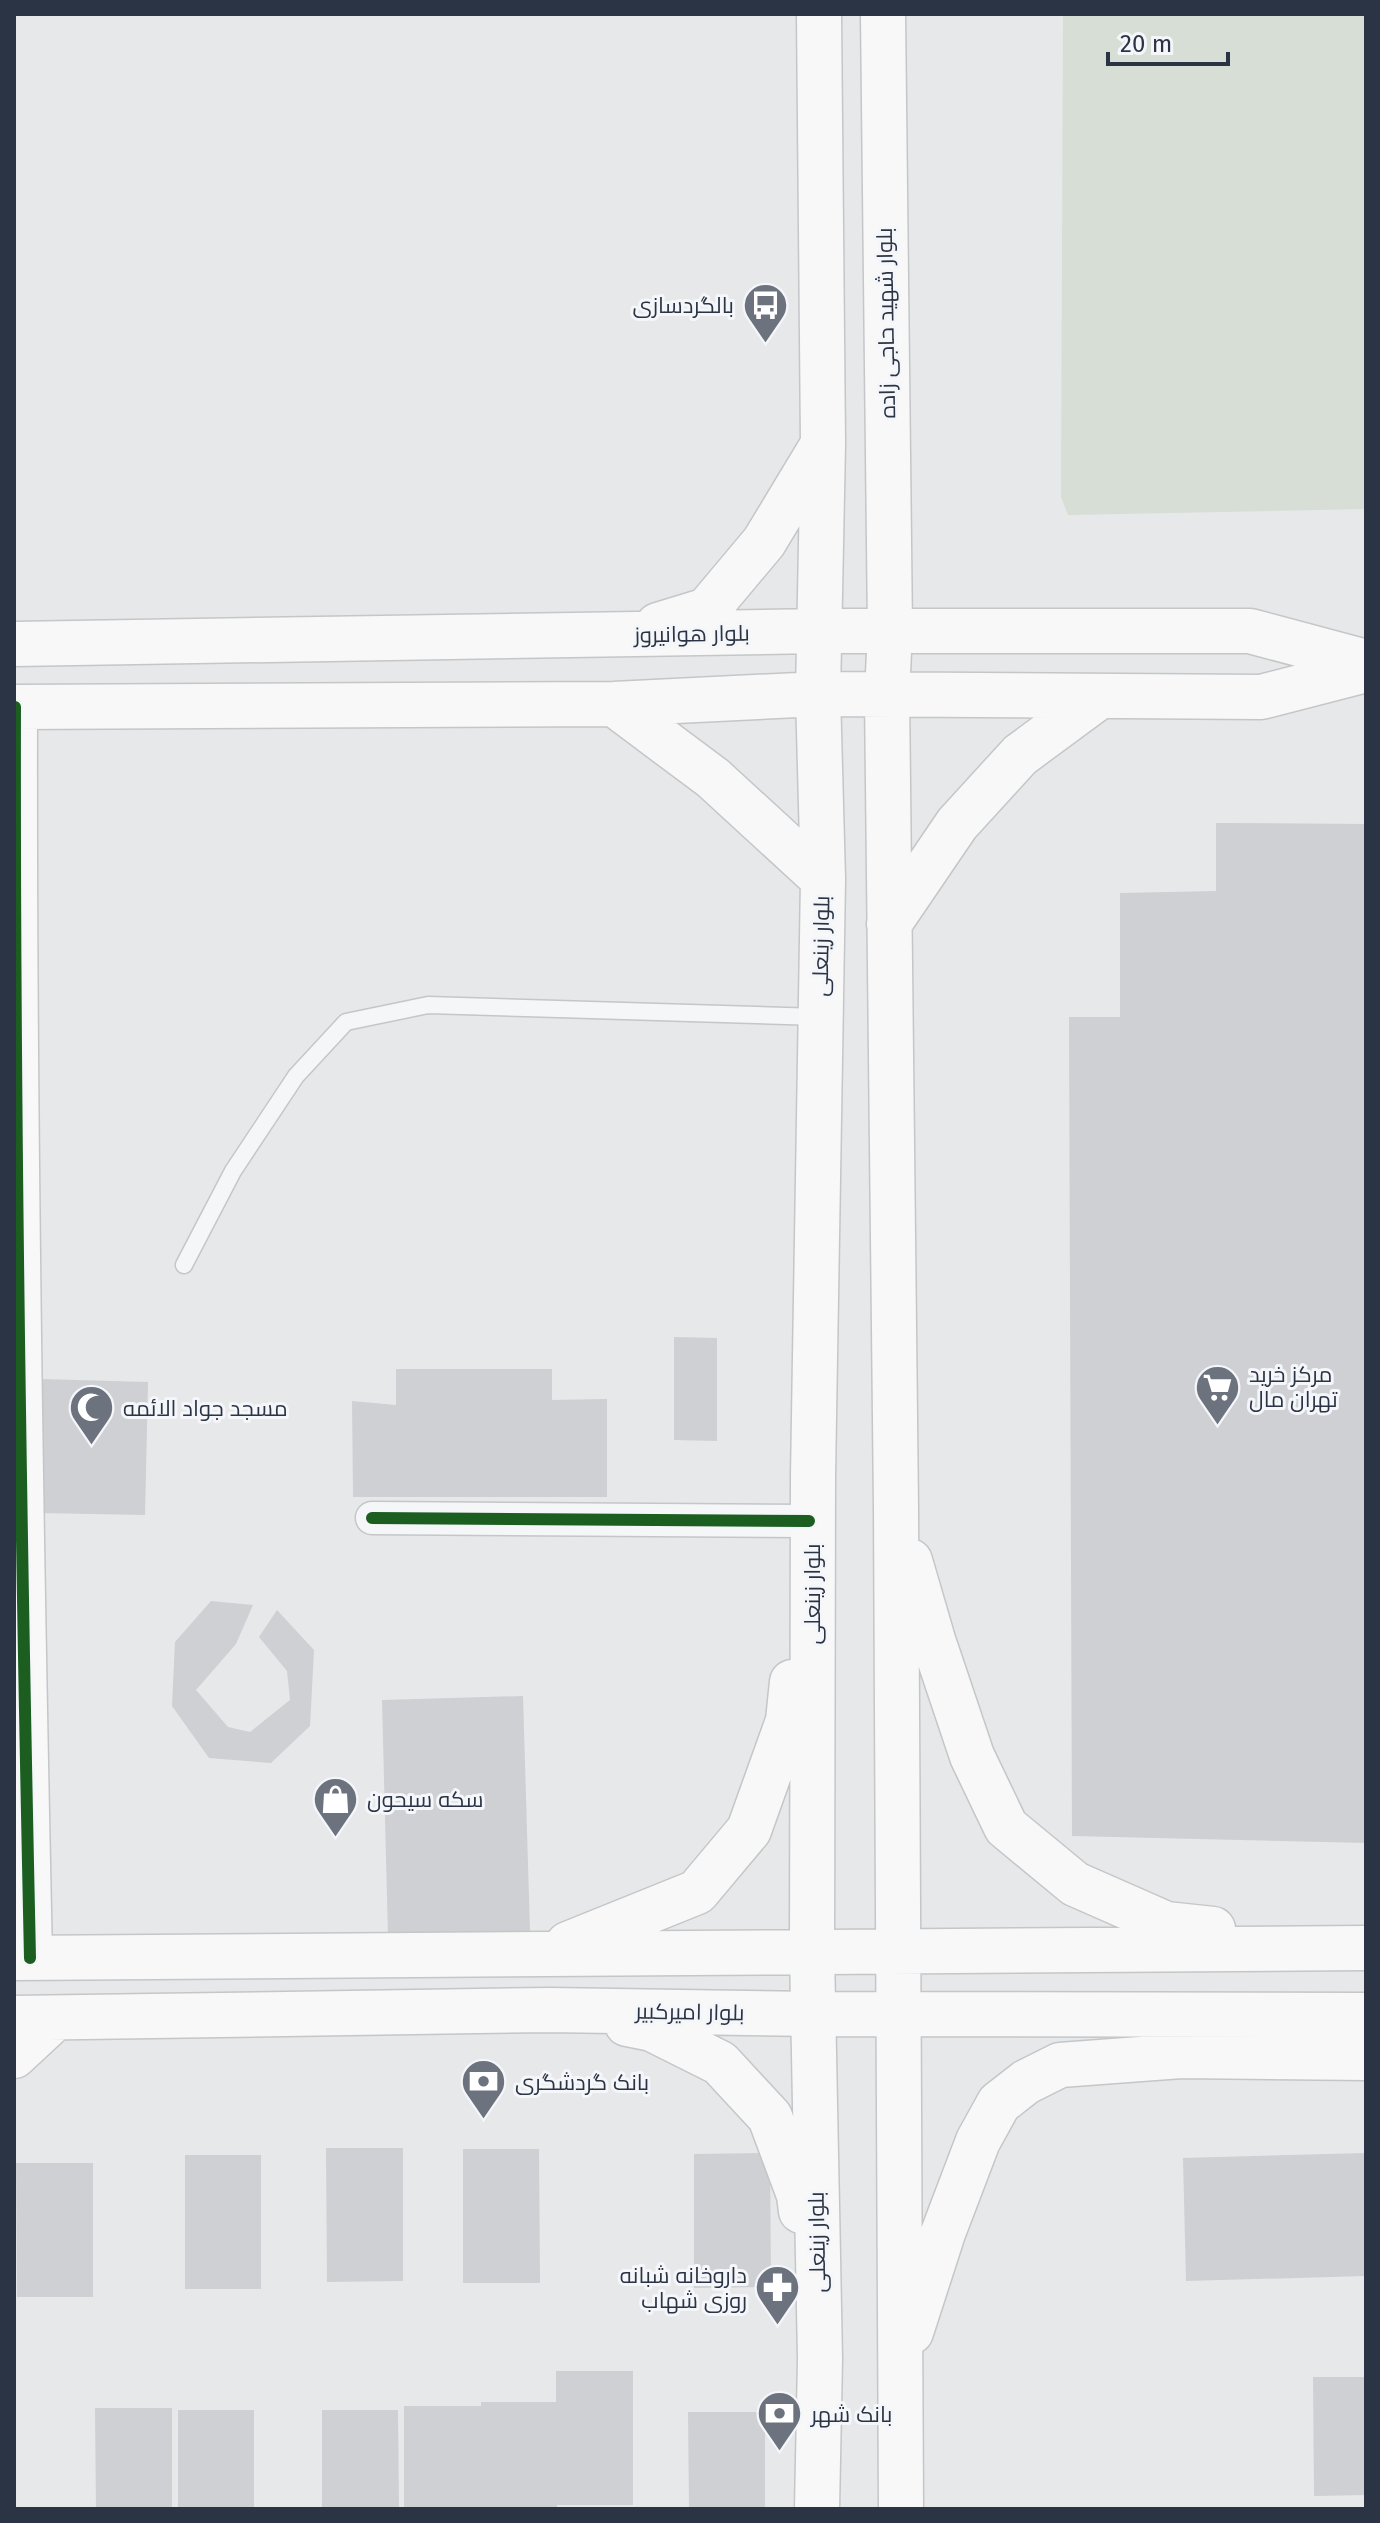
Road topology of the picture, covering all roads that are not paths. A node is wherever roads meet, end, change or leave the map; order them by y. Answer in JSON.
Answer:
{"nodes":[{"id":1,"x":819,"y":14,"type":"edge"},
{"id":2,"x":883,"y":14,"type":"edge"},
{"id":3,"x":823,"y":444,"type":"junction"},
{"id":4,"x":819,"y":631,"type":"junction"},
{"id":5,"x":890,"y":631,"type":"junction"},
{"id":6,"x":631,"y":635,"type":"junction"},
{"id":7,"x":14,"y":644,"type":"edge"},
{"id":8,"x":1366,"y":662,"type":"edge"},
{"id":9,"x":1366,"y":670,"type":"edge"},
{"id":10,"x":818,"y":694,"type":"junction"},
{"id":11,"x":887,"y":694,"type":"junction"},
{"id":12,"x":1100,"y":696,"type":"junction"},
{"id":13,"x":614,"y":704,"type":"junction"},
{"id":14,"x":15,"y":707,"type":"edge"},
{"id":15,"x":823,"y":879,"type":"junction"},
{"id":16,"x":889,"y":924,"type":"junction"},
{"id":17,"x":14,"y":957,"type":"edge"},
{"id":18,"x":819,"y":1017,"type":"junction"},
{"id":19,"x":184,"y":1265,"type":"dead end"},
{"id":20,"x":17,"y":1341,"type":"edge"},
{"id":21,"x":813,"y":1477,"type":"junction"},
{"id":22,"x":896,"y":1508,"type":"junction"},
{"id":23,"x":372,"y":1518,"type":"dead end"},
{"id":24,"x":809,"y":1521,"type":"junction"},
{"id":25,"x":19,"y":1712,"type":"edge"},
{"id":26,"x":1366,"y":1948,"type":"edge"},
{"id":27,"x":897,"y":1951,"type":"junction"},
{"id":28,"x":812,"y":1952,"type":"junction"},
{"id":29,"x":545,"y":1954,"type":"junction"},
{"id":30,"x":22,"y":1958,"type":"edge"},
{"id":31,"x":549,"y":2010,"type":"junction"},
{"id":32,"x":812,"y":2014,"type":"junction"},
{"id":33,"x":897,"y":2014,"type":"junction"},
{"id":34,"x":1366,"y":2015,"type":"edge"},
{"id":35,"x":34,"y":2018,"type":"edge"},
{"id":36,"x":14,"y":2056,"type":"edge"},
{"id":37,"x":1366,"y":2058,"type":"edge"},
{"id":38,"x":820,"y":2359,"type":"junction"},
{"id":39,"x":899,"y":2368,"type":"junction"},
{"id":40,"x":817,"y":2509,"type":"edge"},
{"id":41,"x":901,"y":2509,"type":"edge"}],
"edges":[{"from":1,"to":3,"type":"main road"},
{"from":2,"to":5,"type":"main road","name":"بلوار شهید حاجی زاده"},
{"from":3,"to":4,"type":"main road"},
{"from":3,"to":6,"type":"main road"},
{"from":4,"to":5,"type":"main road","name":"بلوار هوانیروز"},
{"from":4,"to":6,"type":"main road","name":"بلوار هوانیروز"},
{"from":4,"to":10,"type":"main road","name":"بلوار زینعلی"},
{"from":5,"to":8,"type":"main road","name":"بلوار هوانیروز"},
{"from":5,"to":11,"type":"main road"},
{"from":6,"to":7,"type":"main road","name":"بلوار هوانیروز"},
{"from":9,"to":12,"type":"main road"},
{"from":10,"to":11,"type":"main road"},
{"from":10,"to":13,"type":"main road"},
{"from":10,"to":15,"type":"main road","name":"بلوار زینعلی"},
{"from":11,"to":12,"type":"main road"},
{"from":11,"to":16,"type":"main road"},
{"from":12,"to":16,"type":"main road"},
{"from":13,"to":14,"type":"main road"},
{"from":13,"to":15,"type":"main road"},
{"from":14,"to":17,"type":"main road"},
{"from":15,"to":18,"type":"main road","name":"بلوار زینعلی"},
{"from":16,"to":22,"type":"main road"},
{"from":17,"to":20,"type":"main road"},
{"from":18,"to":19,"type":"lane"},
{"from":18,"to":21,"type":"main road","name":"بلوار زینعلی"},
{"from":20,"to":25,"type":"main road"},
{"from":21,"to":24,"type":"main road"},
{"from":21,"to":28,"type":"main road","name":"بلوار زینعلی"},
{"from":22,"to":26,"type":"main road"},
{"from":22,"to":27,"type":"main road"},
{"from":23,"to":24,"type":"street"},
{"from":24,"to":29,"type":"main road"},
{"from":25,"to":30,"type":"main road"},
{"from":26,"to":27,"type":"main road"},
{"from":27,"to":28,"type":"main road"},
{"from":27,"to":33,"type":"main road"},
{"from":28,"to":29,"type":"main road"},
{"from":28,"to":32,"type":"main road","name":"بلوار زینعلی"},
{"from":29,"to":30,"type":"main road"},
{"from":31,"to":32,"type":"main road","name":"بلوار امیرکبیر"},
{"from":31,"to":35,"type":"main road","name":"بلوار امیرکبیر"},
{"from":31,"to":38,"type":"main road"},
{"from":32,"to":33,"type":"main road","name":"بلوار امیرکبیر"},
{"from":32,"to":38,"type":"main road","name":"بلوار زینعلی"},
{"from":33,"to":34,"type":"main road","name":"بلوار امیرکبیر"},
{"from":33,"to":39,"type":"main road"},
{"from":35,"to":36,"type":"main road"},
{"from":37,"to":39,"type":"main road"},
{"from":38,"to":40,"type":"main road","name":"بلوار زینعلی"},
{"from":39,"to":41,"type":"main road"}]}
